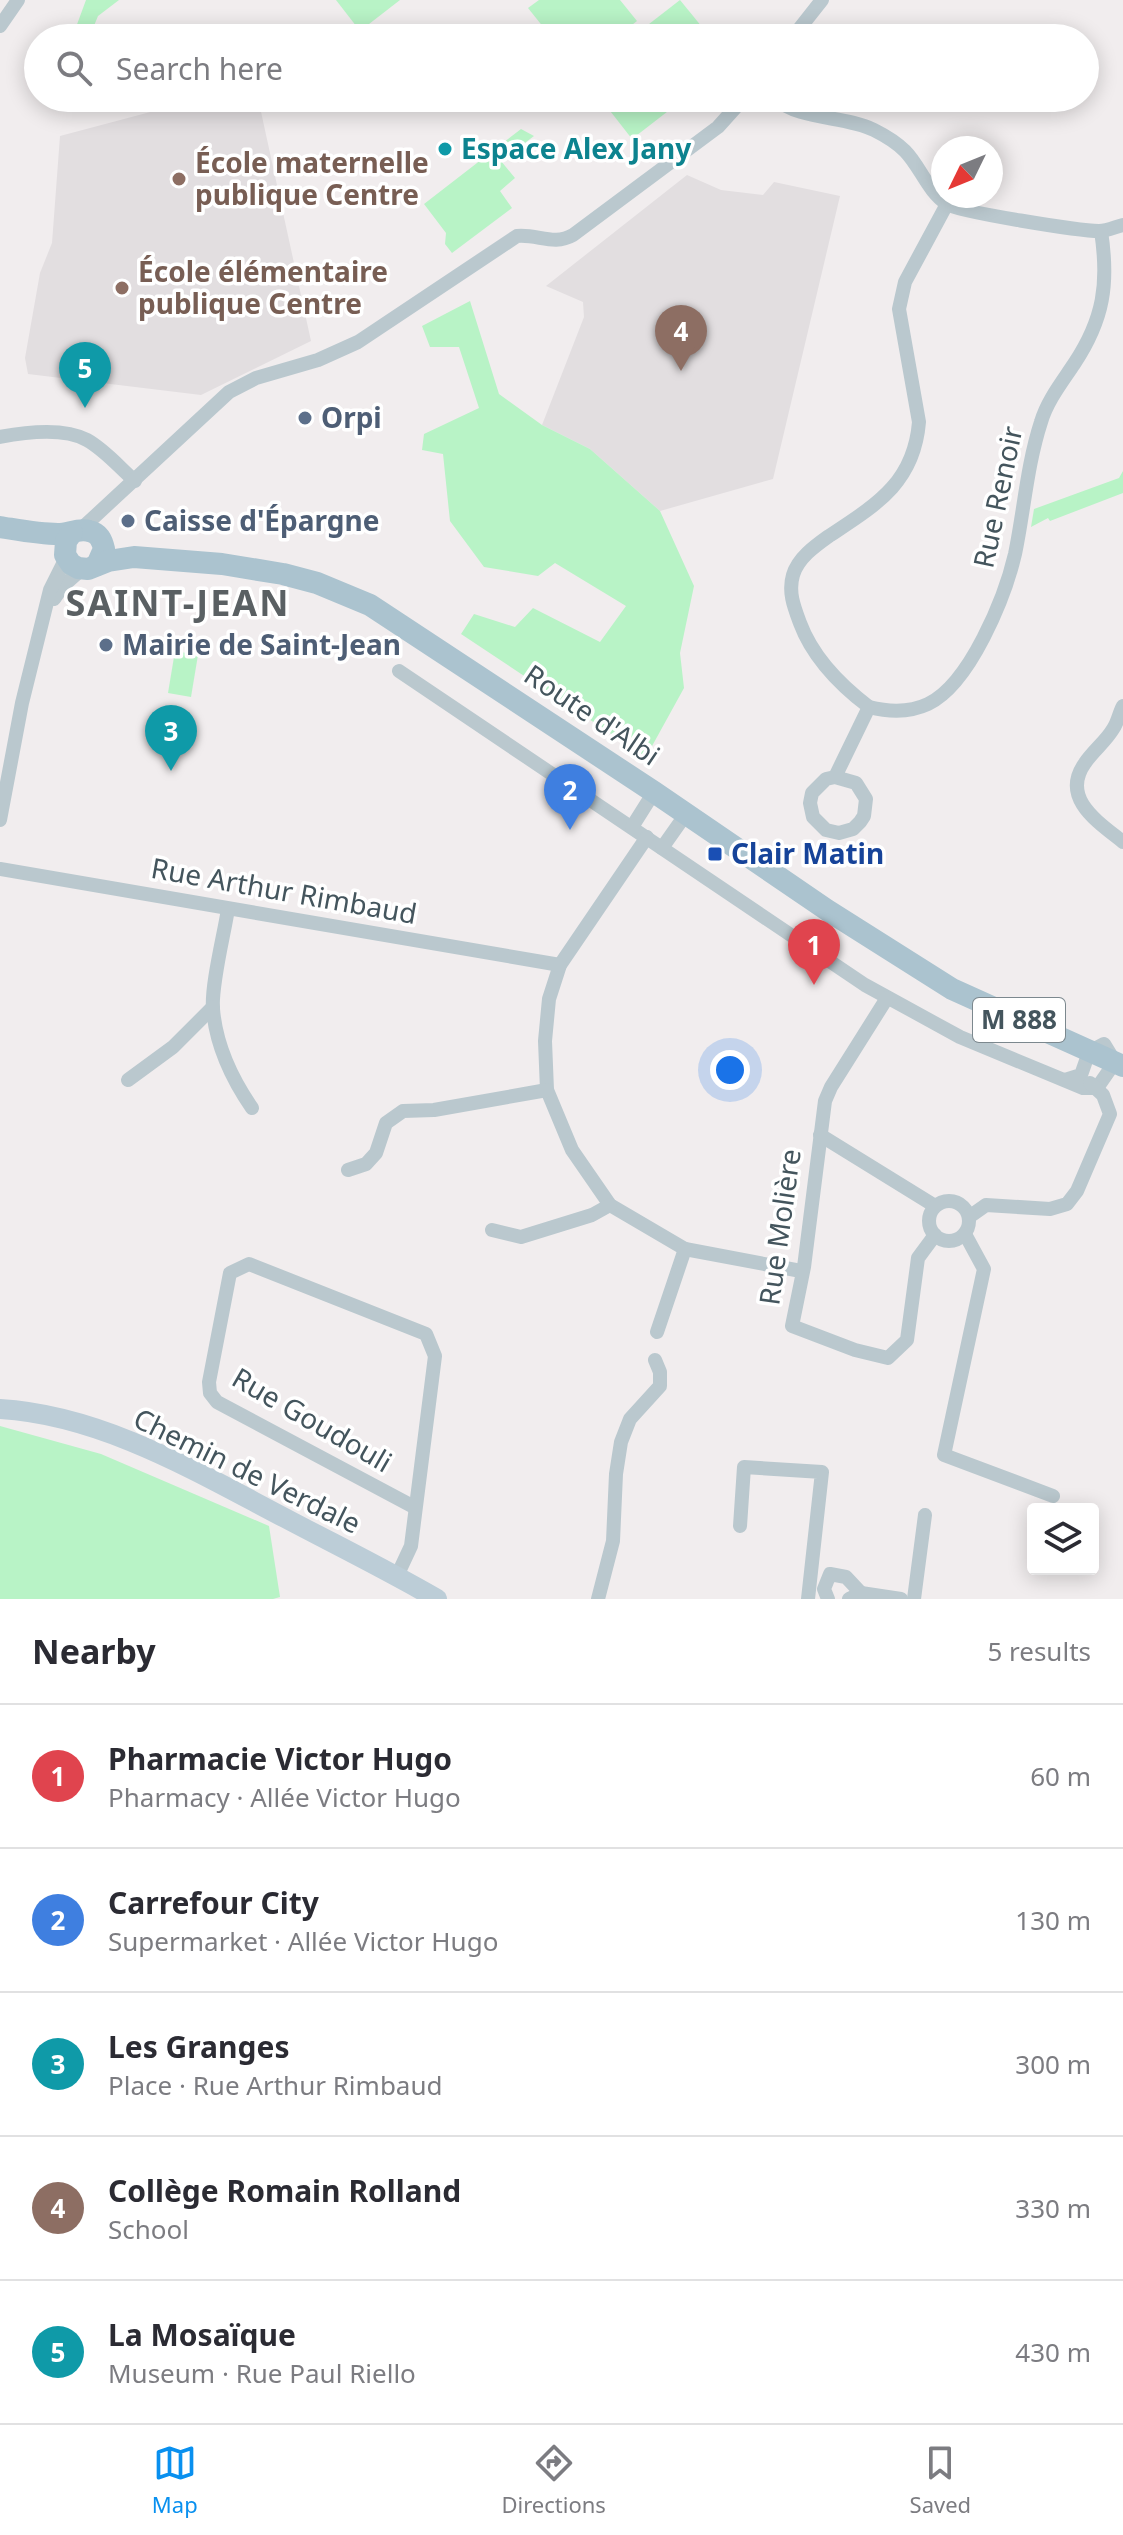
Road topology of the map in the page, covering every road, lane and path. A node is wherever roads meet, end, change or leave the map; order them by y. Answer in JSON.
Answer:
{"nodes":[{"id":1,"x":18,"y":0,"type":"edge"},
{"id":2,"x":822,"y":0,"type":"edge"},
{"id":3,"x":803,"y":24,"type":"edge"},
{"id":4,"x":0,"y":26,"type":"edge"},
{"id":5,"x":731,"y":112,"type":"edge"},
{"id":6,"x":801,"y":112,"type":"edge"},
{"id":7,"x":931,"y":186,"type":"edge"},
{"id":8,"x":945,"y":208,"type":"edge"},
{"id":9,"x":962,"y":208,"type":"edge"},
{"id":10,"x":1123,"y":225,"type":"edge"},
{"id":11,"x":1101,"y":231,"type":"junction"},
{"id":12,"x":0,"y":437,"type":"edge"},
{"id":13,"x":135,"y":481,"type":"junction"},
{"id":14,"x":117,"y":498,"type":"junction"},
{"id":15,"x":0,"y":527,"type":"edge"},
{"id":16,"x":0,"y":537,"type":"edge"},
{"id":17,"x":83,"y":549,"type":"junction"},
{"id":18,"x":399,"y":671,"type":"dead end"},
{"id":19,"x":1123,"y":706,"type":"edge"},
{"id":20,"x":869,"y":707,"type":"junction"},
{"id":21,"x":5,"y":772,"type":"edge"},
{"id":22,"x":835,"y":777,"type":"dead end"},
{"id":23,"x":654,"y":792,"type":"junction"},
{"id":24,"x":686,"y":814,"type":"junction"},
{"id":25,"x":0,"y":820,"type":"edge"},
{"id":26,"x":632,"y":827,"type":"junction"},
{"id":27,"x":647,"y":837,"type":"junction"},
{"id":28,"x":1123,"y":842,"type":"edge"},
{"id":29,"x":662,"y":848,"type":"junction"},
{"id":30,"x":0,"y":869,"type":"edge"},
{"id":31,"x":228,"y":909,"type":"junction"},
{"id":32,"x":560,"y":965,"type":"junction"},
{"id":33,"x":887,"y":998,"type":"junction"},
{"id":34,"x":213,"y":1007,"type":"junction"},
{"id":35,"x":1111,"y":1055,"type":"edge"},
{"id":36,"x":1081,"y":1075,"type":"junction"},
{"id":37,"x":128,"y":1080,"type":"dead end"},
{"id":38,"x":1065,"y":1080,"type":"junction"},
{"id":39,"x":1097,"y":1088,"type":"junction"},
{"id":40,"x":547,"y":1090,"type":"junction"},
{"id":41,"x":252,"y":1108,"type":"dead end"},
{"id":42,"x":820,"y":1135,"type":"junction"},
{"id":43,"x":348,"y":1170,"type":"dead end"},
{"id":44,"x":610,"y":1205,"type":"junction"},
{"id":45,"x":935,"y":1206,"type":"junction"},
{"id":46,"x":969,"y":1217,"type":"junction"},
{"id":47,"x":492,"y":1230,"type":"dead end"},
{"id":48,"x":965,"y":1234,"type":"junction"},
{"id":49,"x":935,"y":1235,"type":"junction"},
{"id":50,"x":685,"y":1249,"type":"junction"},
{"id":51,"x":801,"y":1271,"type":"junction"},
{"id":52,"x":657,"y":1332,"type":"dead end"},
{"id":53,"x":655,"y":1360,"type":"dead end"},
{"id":54,"x":0,"y":1398,"type":"edge"},
{"id":55,"x":0,"y":1409,"type":"edge"},
{"id":56,"x":25,"y":1411,"type":"junction"},
{"id":57,"x":1053,"y":1496,"type":"dead end"},
{"id":58,"x":414,"y":1507,"type":"junction"},
{"id":59,"x":925,"y":1515,"type":"dead end"},
{"id":60,"x":740,"y":1526,"type":"dead end"},
{"id":61,"x":397,"y":1576,"type":"junction"},
{"id":62,"x":855,"y":1596,"type":"edge"},
{"id":63,"x":437,"y":1599,"type":"edge"},
{"id":64,"x":598,"y":1599,"type":"edge"},
{"id":65,"x":808,"y":1599,"type":"edge"},
{"id":66,"x":828,"y":1599,"type":"edge"},
{"id":67,"x":901,"y":1599,"type":"edge"},
{"id":68,"x":914,"y":1599,"type":"edge"}],
"edges":[{"from":1,"to":4,"type":"street"},
{"from":2,"to":3,"type":"street"},
{"from":5,"to":13,"type":"street"},
{"from":6,"to":7,"type":"street"},
{"from":8,"to":20,"type":"street"},
{"from":9,"to":11,"type":"street"},
{"from":10,"to":11,"type":"street"},
{"from":11,"to":20,"type":"street","name":"Rue Renoir"},
{"from":12,"to":13,"type":"street"},
{"from":13,"to":14,"type":"street"},
{"from":14,"to":17,"type":"street"},
{"from":14,"to":17,"type":"street"},
{"from":15,"to":17,"type":"main road","name":"Route d'Albi","number":"M 888"},
{"from":16,"to":17,"type":"main road"},
{"from":17,"to":21,"type":"street"},
{"from":17,"to":23,"type":"main road","name":"Route d'Albi","number":"M 888"},
{"from":18,"to":26,"type":"street"},
{"from":19,"to":28,"type":"street"},
{"from":20,"to":22,"type":"street"},
{"from":21,"to":25,"type":"street"},
{"from":23,"to":24,"type":"main road","name":"Route d'Albi","number":"M 888"},
{"from":23,"to":26,"type":"street"},
{"from":24,"to":29,"type":"street"},
{"from":24,"to":35,"type":"main road","name":"Route d'Albi","number":"M 888"},
{"from":26,"to":27,"type":"street"},
{"from":27,"to":29,"type":"street"},
{"from":27,"to":32,"type":"street"},
{"from":29,"to":33,"type":"street"},
{"from":30,"to":31,"type":"street","name":"Rue Arthur Rimbaud"},
{"from":31,"to":32,"type":"street","name":"Rue Arthur Rimbaud"},
{"from":31,"to":34,"type":"street"},
{"from":32,"to":40,"type":"street"},
{"from":33,"to":38,"type":"street"},
{"from":33,"to":42,"type":"street","name":"Rue Molière"},
{"from":34,"to":37,"type":"street"},
{"from":34,"to":41,"type":"street"},
{"from":35,"to":36,"type":"street"},
{"from":35,"to":39,"type":"street"},
{"from":36,"to":38,"type":"street"},
{"from":36,"to":39,"type":"street"},
{"from":38,"to":39,"type":"street"},
{"from":39,"to":46,"type":"street"},
{"from":40,"to":43,"type":"street"},
{"from":40,"to":44,"type":"street"},
{"from":42,"to":45,"type":"street","name":"Rue Molière"},
{"from":42,"to":51,"type":"street","name":"Rue Molière"},
{"from":44,"to":47,"type":"street"},
{"from":44,"to":50,"type":"street"},
{"from":45,"to":46,"type":"street"},
{"from":45,"to":49,"type":"street"},
{"from":46,"to":48,"type":"street"},
{"from":48,"to":49,"type":"street"},
{"from":48,"to":57,"type":"street"},
{"from":49,"to":51,"type":"street","name":"Rue Molière"},
{"from":50,"to":51,"type":"street"},
{"from":50,"to":52,"type":"street"},
{"from":53,"to":64,"type":"street"},
{"from":54,"to":56,"type":"street","name":"Chemin de Verdale"},
{"from":55,"to":56,"type":"street","name":"Chemin de Verdale"},
{"from":56,"to":61,"type":"street","name":"Chemin de Verdale"},
{"from":58,"to":58,"type":"street","name":"Rue Goudouli"},
{"from":58,"to":61,"type":"street","name":"Rue Goudouli"},
{"from":59,"to":68,"type":"street"},
{"from":60,"to":65,"type":"street"},
{"from":61,"to":63,"type":"street","name":"Chemin de Verdale"},
{"from":62,"to":66,"type":"street"},
{"from":62,"to":67,"type":"street"}]}
